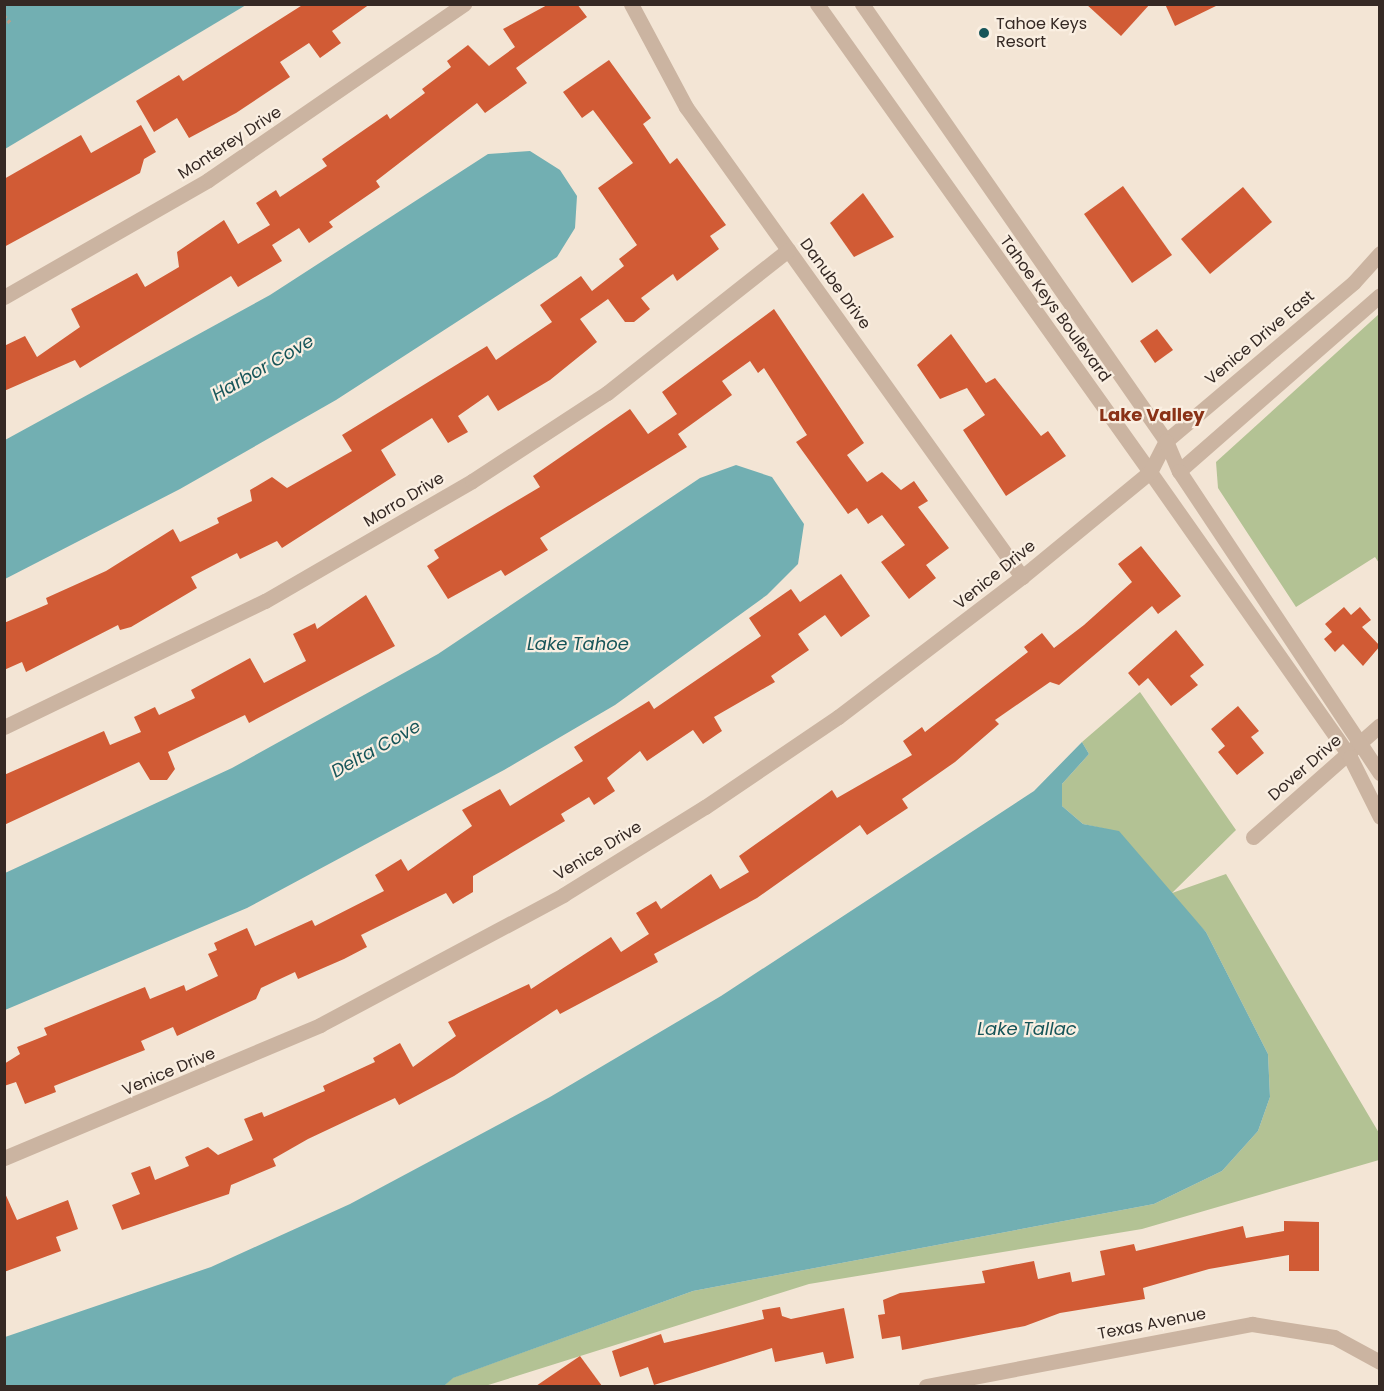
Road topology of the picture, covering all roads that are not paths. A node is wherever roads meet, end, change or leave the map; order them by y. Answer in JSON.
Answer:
{"nodes":[{"id":1,"x":465,"y":4,"type":"edge"},
{"id":2,"x":631,"y":4,"type":"edge"},
{"id":3,"x":817,"y":4,"type":"edge"},
{"id":4,"x":862,"y":4,"type":"edge"},
{"id":5,"x":788,"y":250,"type":"junction"},
{"id":6,"x":1380,"y":253,"type":"edge"},
{"id":7,"x":1380,"y":295,"type":"edge"},
{"id":8,"x":4,"y":297,"type":"edge"},
{"id":9,"x":1166,"y":441,"type":"junction"},
{"id":10,"x":1179,"y":471,"type":"junction"},
{"id":11,"x":1150,"y":472,"type":"junction"},
{"id":12,"x":1022,"y":577,"type":"junction"},
{"id":13,"x":1380,"y":725,"type":"edge"},
{"id":14,"x":4,"y":727,"type":"edge"},
{"id":15,"x":1360,"y":744,"type":"junction"},
{"id":16,"x":1350,"y":757,"type":"junction"},
{"id":17,"x":1380,"y":773,"type":"edge"},
{"id":18,"x":1380,"y":817,"type":"edge"},
{"id":19,"x":1253,"y":837,"type":"dead end"},
{"id":20,"x":4,"y":1158,"type":"edge"},
{"id":21,"x":1380,"y":1362,"type":"edge"},
{"id":22,"x":926,"y":1386,"type":"edge"}],
"edges":[{"from":1,"to":8,"type":"street","name":"Monterey Drive"},
{"from":2,"to":5,"type":"street","name":"Danube Drive"},
{"from":3,"to":11,"type":"street","name":"Tahoe Keys Boulevard"},
{"from":4,"to":9,"type":"street","name":"Tahoe Keys Boulevard"},
{"from":5,"to":12,"type":"street","name":"Danube Drive"},
{"from":5,"to":14,"type":"street","name":"Morro Drive"},
{"from":6,"to":9,"type":"street","name":"Venice Drive East"},
{"from":7,"to":10,"type":"street"},
{"from":9,"to":10,"type":"street","name":"Tahoe Keys Boulevard"},
{"from":9,"to":11,"type":"street","name":"Venice Drive East"},
{"from":10,"to":11,"type":"street"},
{"from":10,"to":15,"type":"street","name":"Tahoe Keys Boulevard"},
{"from":11,"to":12,"type":"street","name":"Venice Drive"},
{"from":11,"to":16,"type":"street","name":"Tahoe Keys Boulevard"},
{"from":12,"to":20,"type":"street","name":"Venice Drive"},
{"from":13,"to":15,"type":"street","name":"Dover Drive"},
{"from":15,"to":16,"type":"street","name":"Dover Drive"},
{"from":15,"to":17,"type":"street","name":"Tahoe Keys Boulevard"},
{"from":16,"to":18,"type":"street","name":"Tahoe Keys Boulevard"},
{"from":16,"to":19,"type":"street","name":"Dover Drive"},
{"from":21,"to":22,"type":"street","name":"Texas Avenue"}]}
